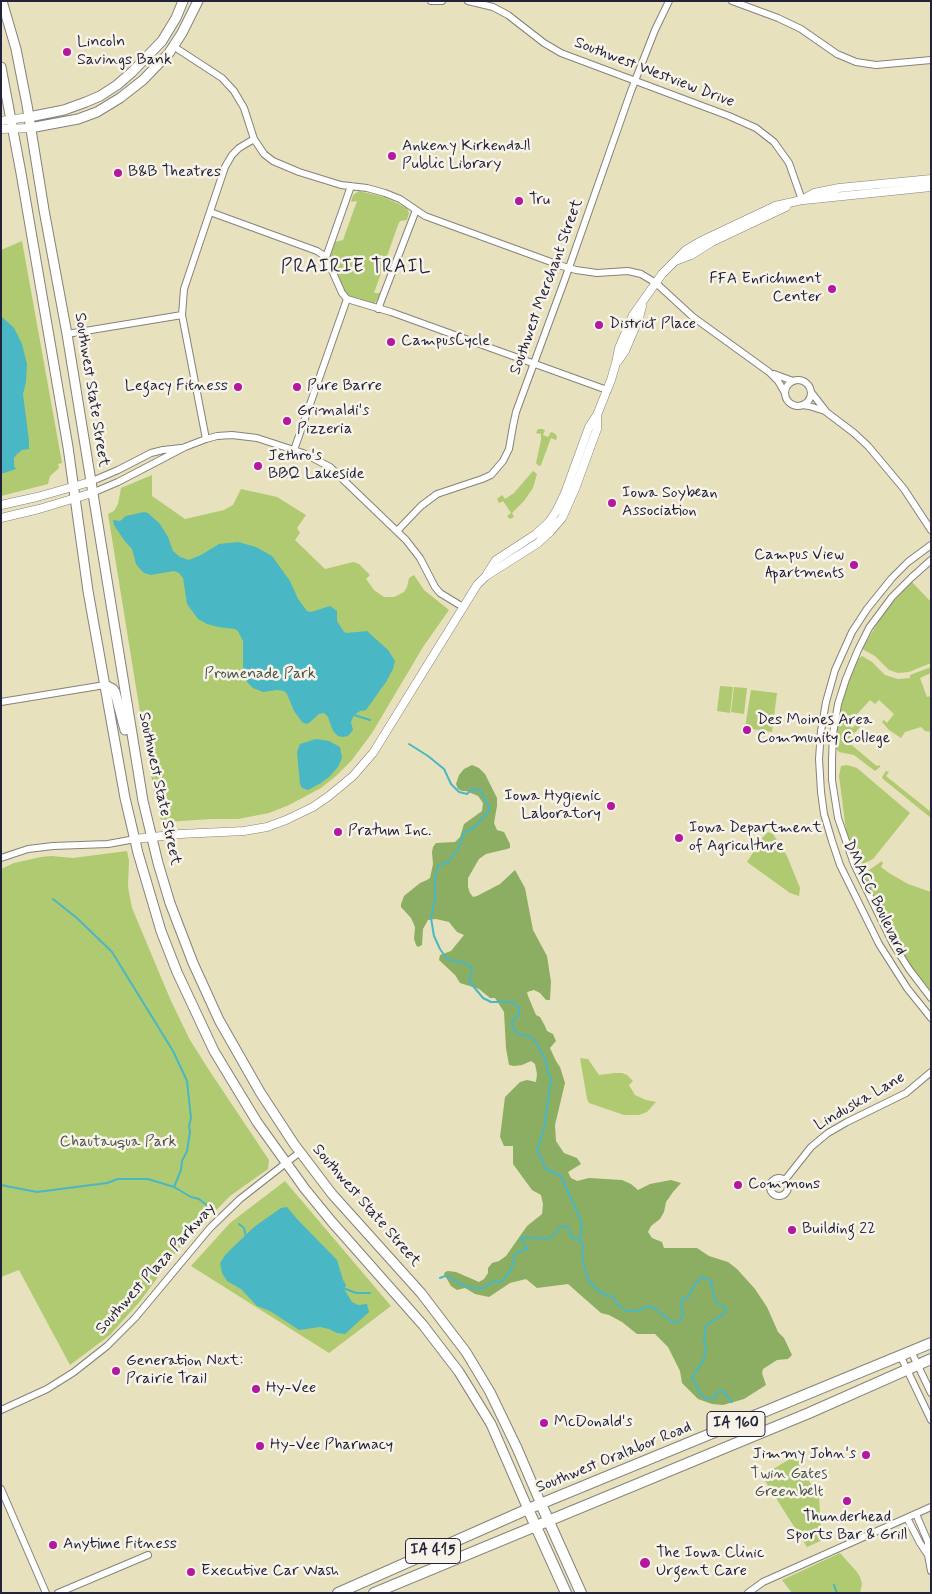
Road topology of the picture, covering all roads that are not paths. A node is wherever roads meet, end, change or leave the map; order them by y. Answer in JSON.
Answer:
{"nodes":[{"id":1,"x":2,"y":1,"type":"edge"},
{"id":2,"x":183,"y":1,"type":"edge"},
{"id":3,"x":198,"y":1,"type":"edge"},
{"id":4,"x":431,"y":1,"type":"edge"},
{"id":5,"x":442,"y":1,"type":"edge"},
{"id":6,"x":468,"y":1,"type":"edge"},
{"id":7,"x":669,"y":1,"type":"edge"},
{"id":8,"x":732,"y":1,"type":"edge"},
{"id":9,"x":173,"y":46,"type":"junction"},
{"id":10,"x":931,"y":60,"type":"edge"},
{"id":11,"x":1,"y":67,"type":"edge"},
{"id":12,"x":634,"y":82,"type":"junction"},
{"id":13,"x":29,"y":117,"type":"junction"},
{"id":14,"x":1,"y":121,"type":"edge"},
{"id":15,"x":12,"y":125,"type":"junction"},
{"id":16,"x":30,"y":128,"type":"junction"},
{"id":17,"x":1,"y":129,"type":"edge"},
{"id":18,"x":254,"y":140,"type":"junction"},
{"id":19,"x":931,"y":179,"type":"edge"},
{"id":20,"x":351,"y":186,"type":"junction"},
{"id":21,"x":931,"y":187,"type":"edge"},
{"id":22,"x":802,"y":200,"type":"junction"},
{"id":23,"x":416,"y":210,"type":"junction"},
{"id":24,"x":210,"y":212,"type":"junction"},
{"id":25,"x":326,"y":257,"type":"junction"},
{"id":26,"x":569,"y":268,"type":"junction"},
{"id":27,"x":656,"y":284,"type":"junction"},
{"id":28,"x":347,"y":299,"type":"junction"},
{"id":29,"x":378,"y":309,"type":"junction"},
{"id":30,"x":182,"y":315,"type":"junction"},
{"id":31,"x":67,"y":334,"type":"junction"},
{"id":32,"x":534,"y":364,"type":"junction"},
{"id":33,"x":769,"y":372,"type":"junction"},
{"id":34,"x":793,"y":381,"type":"junction"},
{"id":35,"x":607,"y":390,"type":"junction"},
{"id":36,"x":811,"y":392,"type":"junction"},
{"id":37,"x":786,"y":393,"type":"junction"},
{"id":38,"x":802,"y":406,"type":"junction"},
{"id":39,"x":825,"y":411,"type":"junction"},
{"id":40,"x":206,"y":439,"type":"junction"},
{"id":41,"x":185,"y":447,"type":"junction"},
{"id":42,"x":294,"y":450,"type":"junction"},
{"id":43,"x":90,"y":482,"type":"junction"},
{"id":44,"x":73,"y":486,"type":"junction"},
{"id":45,"x":92,"y":493,"type":"junction"},
{"id":46,"x":75,"y":498,"type":"junction"},
{"id":47,"x":1,"y":506,"type":"edge"},
{"id":48,"x":1,"y":518,"type":"edge"},
{"id":49,"x":931,"y":530,"type":"edge"},
{"id":50,"x":397,"y":531,"type":"junction"},
{"id":51,"x":931,"y":544,"type":"edge"},
{"id":52,"x":931,"y":560,"type":"edge"},
{"id":53,"x":463,"y":607,"type":"junction"},
{"id":54,"x":121,"y":673,"type":"junction"},
{"id":55,"x":104,"y":685,"type":"junction"},
{"id":56,"x":1,"y":702,"type":"edge"},
{"id":57,"x":136,"y":765,"type":"junction"},
{"id":58,"x":151,"y":837,"type":"junction"},
{"id":59,"x":135,"y":840,"type":"junction"},
{"id":60,"x":1,"y":858,"type":"edge"},
{"id":61,"x":931,"y":998,"type":"edge"},
{"id":62,"x":931,"y":1018,"type":"edge"},
{"id":63,"x":931,"y":1072,"type":"edge"},
{"id":64,"x":300,"y":1152,"type":"junction"},
{"id":65,"x":286,"y":1164,"type":"junction"},
{"id":66,"x":785,"y":1180,"type":"dead end"},
{"id":67,"x":931,"y":1343,"type":"edge"},
{"id":68,"x":912,"y":1351,"type":"junction"},
{"id":69,"x":900,"y":1355,"type":"junction"},
{"id":70,"x":931,"y":1359,"type":"edge"},
{"id":71,"x":918,"y":1364,"type":"junction"},
{"id":72,"x":907,"y":1369,"type":"junction"},
{"id":73,"x":931,"y":1393,"type":"edge"},
{"id":74,"x":1,"y":1410,"type":"edge"},
{"id":75,"x":931,"y":1420,"type":"edge"},
{"id":76,"x":1,"y":1489,"type":"edge"},
{"id":77,"x":541,"y":1504,"type":"junction"},
{"id":78,"x":931,"y":1508,"type":"edge"},
{"id":79,"x":528,"y":1509,"type":"junction"},
{"id":80,"x":916,"y":1514,"type":"junction"},
{"id":81,"x":907,"y":1518,"type":"junction"},
{"id":82,"x":549,"y":1520,"type":"junction"},
{"id":83,"x":535,"y":1526,"type":"junction"},
{"id":84,"x":148,"y":1555,"type":"dead end"},
{"id":85,"x":928,"y":1555,"type":"junction"},
{"id":86,"x":931,"y":1571,"type":"edge"},
{"id":87,"x":46,"y":1593,"type":"edge"},
{"id":88,"x":58,"y":1593,"type":"edge"},
{"id":89,"x":338,"y":1593,"type":"edge"},
{"id":90,"x":374,"y":1593,"type":"edge"},
{"id":91,"x":566,"y":1593,"type":"edge"},
{"id":92,"x":581,"y":1593,"type":"edge"},
{"id":93,"x":748,"y":1593,"type":"edge"}],
"edges":[{"from":1,"to":13,"type":"main road","name":"Southwest State Street"},
{"from":2,"to":13,"type":"main road"},
{"from":3,"to":9,"type":"main road"},
{"from":4,"to":5,"type":"street"},
{"from":6,"to":12,"type":"street","name":"Southwest Westview Drive"},
{"from":7,"to":12,"type":"street","name":"Southwest Merchant Street"},
{"from":8,"to":10,"type":"street"},
{"from":9,"to":16,"type":"main road"},
{"from":9,"to":18,"type":"street"},
{"from":11,"to":15,"type":"main road","name":"Southwest State Street"},
{"from":12,"to":22,"type":"street","name":"Southwest Westview Drive"},
{"from":12,"to":26,"type":"street","name":"Southwest Merchant Street"},
{"from":13,"to":15,"type":"street"},
{"from":13,"to":16,"type":"main road","name":"Southwest State Street"},
{"from":14,"to":15,"type":"street"},
{"from":15,"to":16,"type":"street"},
{"from":15,"to":17,"type":"street"},
{"from":15,"to":44,"type":"main road","name":"Southwest State Street"},
{"from":16,"to":31,"type":"main road","name":"Southwest State Street"},
{"from":18,"to":20,"type":"street"},
{"from":18,"to":24,"type":"street"},
{"from":19,"to":22,"type":"street"},
{"from":20,"to":23,"type":"street"},
{"from":20,"to":25,"type":"street"},
{"from":21,"to":22,"type":"street"},
{"from":22,"to":27,"type":"street"},
{"from":23,"to":26,"type":"street"},
{"from":23,"to":29,"type":"street"},
{"from":24,"to":25,"type":"street"},
{"from":24,"to":30,"type":"street"},
{"from":25,"to":28,"type":"street"},
{"from":26,"to":27,"type":"street"},
{"from":26,"to":32,"type":"street","name":"Southwest Merchant Street"},
{"from":27,"to":33,"type":"street"},
{"from":27,"to":35,"type":"street"},
{"from":28,"to":29,"type":"street"},
{"from":28,"to":42,"type":"street"},
{"from":29,"to":32,"type":"street"},
{"from":30,"to":31,"type":"street"},
{"from":30,"to":40,"type":"street"},
{"from":31,"to":43,"type":"main road","name":"Southwest State Street"},
{"from":32,"to":35,"type":"street"},
{"from":32,"to":50,"type":"street","name":"Southwest Merchant Street"},
{"from":33,"to":34,"type":"street"},
{"from":33,"to":37,"type":"street"},
{"from":34,"to":36,"type":"street"},
{"from":34,"to":37,"type":"street"},
{"from":35,"to":53,"type":"street"},
{"from":36,"to":38,"type":"street"},
{"from":36,"to":39,"type":"street"},
{"from":37,"to":38,"type":"street"},
{"from":38,"to":39,"type":"street"},
{"from":39,"to":49,"type":"street"},
{"from":40,"to":41,"type":"street"},
{"from":40,"to":42,"type":"street"},
{"from":41,"to":43,"type":"street"},
{"from":41,"to":45,"type":"street"},
{"from":42,"to":50,"type":"street"},
{"from":43,"to":44,"type":"street"},
{"from":43,"to":45,"type":"main road","name":"Southwest State Street"},
{"from":44,"to":46,"type":"main road","name":"Southwest State Street"},
{"from":44,"to":47,"type":"street"},
{"from":45,"to":46,"type":"street"},
{"from":45,"to":54,"type":"main road","name":"Southwest State Street"},
{"from":46,"to":48,"type":"street"},
{"from":46,"to":55,"type":"main road","name":"Southwest State Street"},
{"from":50,"to":53,"type":"street"},
{"from":51,"to":62,"type":"street","name":"DMACC Boulevard"},
{"from":52,"to":61,"type":"street","name":"DMACC Boulevard"},
{"from":53,"to":58,"type":"street"},
{"from":54,"to":55,"type":"main road"},
{"from":54,"to":57,"type":"main road","name":"Southwest State Street"},
{"from":55,"to":56,"type":"street"},
{"from":55,"to":57,"type":"main road"},
{"from":55,"to":59,"type":"main road","name":"Southwest State Street"},
{"from":57,"to":58,"type":"main road","name":"Southwest State Street"},
{"from":58,"to":59,"type":"street"},
{"from":58,"to":64,"type":"main road","name":"Southwest State Street"},
{"from":59,"to":60,"type":"street"},
{"from":59,"to":65,"type":"main road","name":"Southwest State Street"},
{"from":63,"to":66,"type":"street","name":"Linduska Lane"},
{"from":64,"to":65,"type":"street","name":"Southwest Plaza Parkway"},
{"from":64,"to":77,"type":"main road","name":"Southwest State Street"},
{"from":65,"to":74,"type":"street","name":"Southwest Plaza Parkway"},
{"from":65,"to":79,"type":"main road","name":"Southwest State Street"},
{"from":67,"to":68,"type":"main road","name":"Southwest Oralabor Road","number":"IA 160"},
{"from":68,"to":69,"type":"main road","name":"Southwest Oralabor Road","number":"IA 160"},
{"from":68,"to":71,"type":"street"},
{"from":69,"to":72,"type":"street"},
{"from":69,"to":77,"type":"main road","name":"Southwest Oralabor Road","number":"IA 160"},
{"from":70,"to":71,"type":"main road","name":"Southwest Oralabor Road","number":"IA 160"},
{"from":71,"to":72,"type":"main road","name":"Southwest Oralabor Road","number":"IA 160"},
{"from":71,"to":73,"type":"street"},
{"from":72,"to":75,"type":"street"},
{"from":72,"to":82,"type":"main road","name":"Southwest Oralabor Road","number":"IA 160"},
{"from":76,"to":87,"type":"street"},
{"from":77,"to":79,"type":"main road","name":"Southwest Oralabor Road","number":"IA 415"},
{"from":77,"to":82,"type":"main road","name":"Southwest State Street"},
{"from":78,"to":80,"type":"street"},
{"from":79,"to":83,"type":"main road","name":"Southwest State Street"},
{"from":79,"to":89,"type":"main road","name":"Southwest Oralabor Road","number":"IA 415"},
{"from":80,"to":81,"type":"street"},
{"from":80,"to":85,"type":"street"},
{"from":81,"to":85,"type":"street"},
{"from":81,"to":93,"type":"street"},
{"from":82,"to":83,"type":"main road","name":"Southwest Oralabor Road","number":"IA 160"},
{"from":82,"to":92,"type":"main road","name":"Southwest State Street"},
{"from":83,"to":90,"type":"main road","name":"Southwest Oralabor Road","number":"IA 415"},
{"from":83,"to":91,"type":"main road","name":"Southwest State Street"},
{"from":84,"to":88,"type":"street"},
{"from":85,"to":86,"type":"street"}]}
